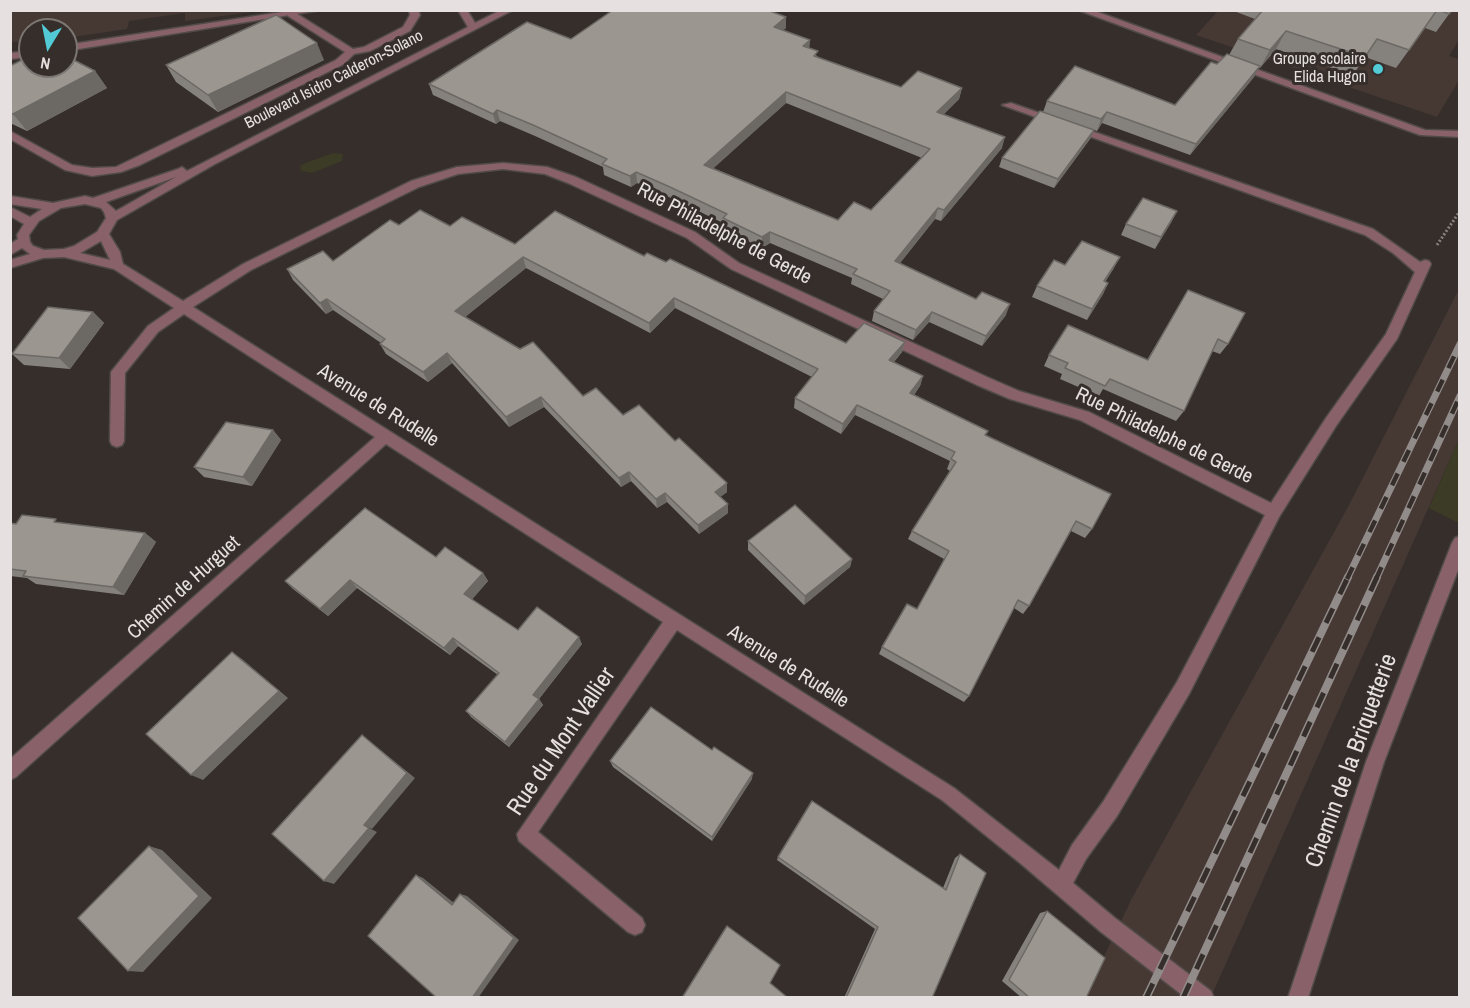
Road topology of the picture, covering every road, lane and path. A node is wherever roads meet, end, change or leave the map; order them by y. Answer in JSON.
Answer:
{"nodes":[{"id":1,"x":316,"y":10,"type":"edge"},
{"id":2,"x":413,"y":10,"type":"edge"},
{"id":3,"x":462,"y":10,"type":"edge"},
{"id":4,"x":509,"y":10,"type":"edge"},
{"id":5,"x":1082,"y":10,"type":"edge"},
{"id":6,"x":291,"y":14,"type":"junction"},
{"id":7,"x":473,"y":27,"type":"junction"},
{"id":8,"x":78,"y":46,"type":"edge"},
{"id":9,"x":351,"y":52,"type":"junction"},
{"id":10,"x":1006,"y":105,"type":"dead end"},
{"id":11,"x":10,"y":134,"type":"edge"},
{"id":12,"x":1460,"y":134,"type":"edge"},
{"id":13,"x":211,"y":162,"type":"junction"},
{"id":14,"x":10,"y":200,"type":"edge"},
{"id":15,"x":96,"y":201,"type":"junction"},
{"id":16,"x":54,"y":207,"type":"junction"},
{"id":17,"x":10,"y":211,"type":"edge"},
{"id":18,"x":1460,"y":211,"type":"edge"},
{"id":19,"x":112,"y":218,"type":"junction"},
{"id":20,"x":31,"y":223,"type":"junction"},
{"id":21,"x":103,"y":233,"type":"junction"},
{"id":22,"x":24,"y":240,"type":"junction"},
{"id":23,"x":10,"y":251,"type":"edge"},
{"id":24,"x":64,"y":253,"type":"junction"},
{"id":25,"x":43,"y":254,"type":"junction"},
{"id":26,"x":10,"y":264,"type":"edge"},
{"id":27,"x":118,"y":266,"type":"junction"},
{"id":28,"x":1423,"y":268,"type":"junction"},
{"id":29,"x":182,"y":308,"type":"junction"},
{"id":30,"x":386,"y":436,"type":"junction"},
{"id":31,"x":117,"y":441,"type":"dead end"},
{"id":32,"x":1274,"y":512,"type":"junction"},
{"id":33,"x":1460,"y":543,"type":"edge"},
{"id":34,"x":675,"y":619,"type":"junction"},
{"id":35,"x":10,"y":771,"type":"edge"},
{"id":36,"x":1061,"y":886,"type":"junction"},
{"id":37,"x":635,"y":925,"type":"dead end"},
{"id":38,"x":1204,"y":998,"type":"edge"},
{"id":39,"x":1298,"y":998,"type":"edge"}],
"edges":[{"from":1,"to":6,"type":"street"},
{"from":2,"to":9,"type":"street"},
{"from":3,"to":7,"type":"street"},
{"from":4,"to":7,"type":"street","name":"Boulevard Isidro Calderon-Solano"},
{"from":5,"to":12,"type":"street"},
{"from":6,"to":8,"type":"street"},
{"from":6,"to":9,"type":"street"},
{"from":7,"to":13,"type":"street","name":"Boulevard Isidro Calderon-Solano"},
{"from":9,"to":11,"type":"street"},
{"from":10,"to":28,"type":"street"},
{"from":13,"to":15,"type":"street","name":"Boulevard Isidro Calderon-Solano"},
{"from":13,"to":19,"type":"street","name":"Boulevard Isidro Calderon-Solano"},
{"from":14,"to":16,"type":"street"},
{"from":15,"to":16,"type":"street","name":"Boulevard Isidro Calderon-Solano"},
{"from":15,"to":19,"type":"street"},
{"from":16,"to":20,"type":"street"},
{"from":17,"to":20,"type":"street"},
{"from":18,"to":28,"type":"path"},
{"from":19,"to":21,"type":"street"},
{"from":20,"to":22,"type":"street"},
{"from":21,"to":24,"type":"street"},
{"from":21,"to":27,"type":"street"},
{"from":22,"to":23,"type":"street"},
{"from":22,"to":25,"type":"street"},
{"from":24,"to":25,"type":"street"},
{"from":24,"to":27,"type":"street","name":"Avenue de Rudelle"},
{"from":25,"to":26,"type":"street"},
{"from":27,"to":29,"type":"street","name":"Avenue de Rudelle"},
{"from":28,"to":32,"type":"street"},
{"from":29,"to":30,"type":"street","name":"Avenue de Rudelle"},
{"from":29,"to":31,"type":"street","name":"Rue Philadelphe de Gerde"},
{"from":29,"to":32,"type":"street","name":"Rue Philadelphe de Gerde"},
{"from":30,"to":34,"type":"street","name":"Avenue de Rudelle"},
{"from":30,"to":35,"type":"street","name":"Chemin de Hurguet"},
{"from":32,"to":36,"type":"street"},
{"from":33,"to":39,"type":"street","name":"Chemin de la Briquetterie"},
{"from":34,"to":36,"type":"street","name":"Avenue de Rudelle"},
{"from":34,"to":37,"type":"street","name":"Rue du Mont Vallier"},
{"from":36,"to":38,"type":"street"}]}
